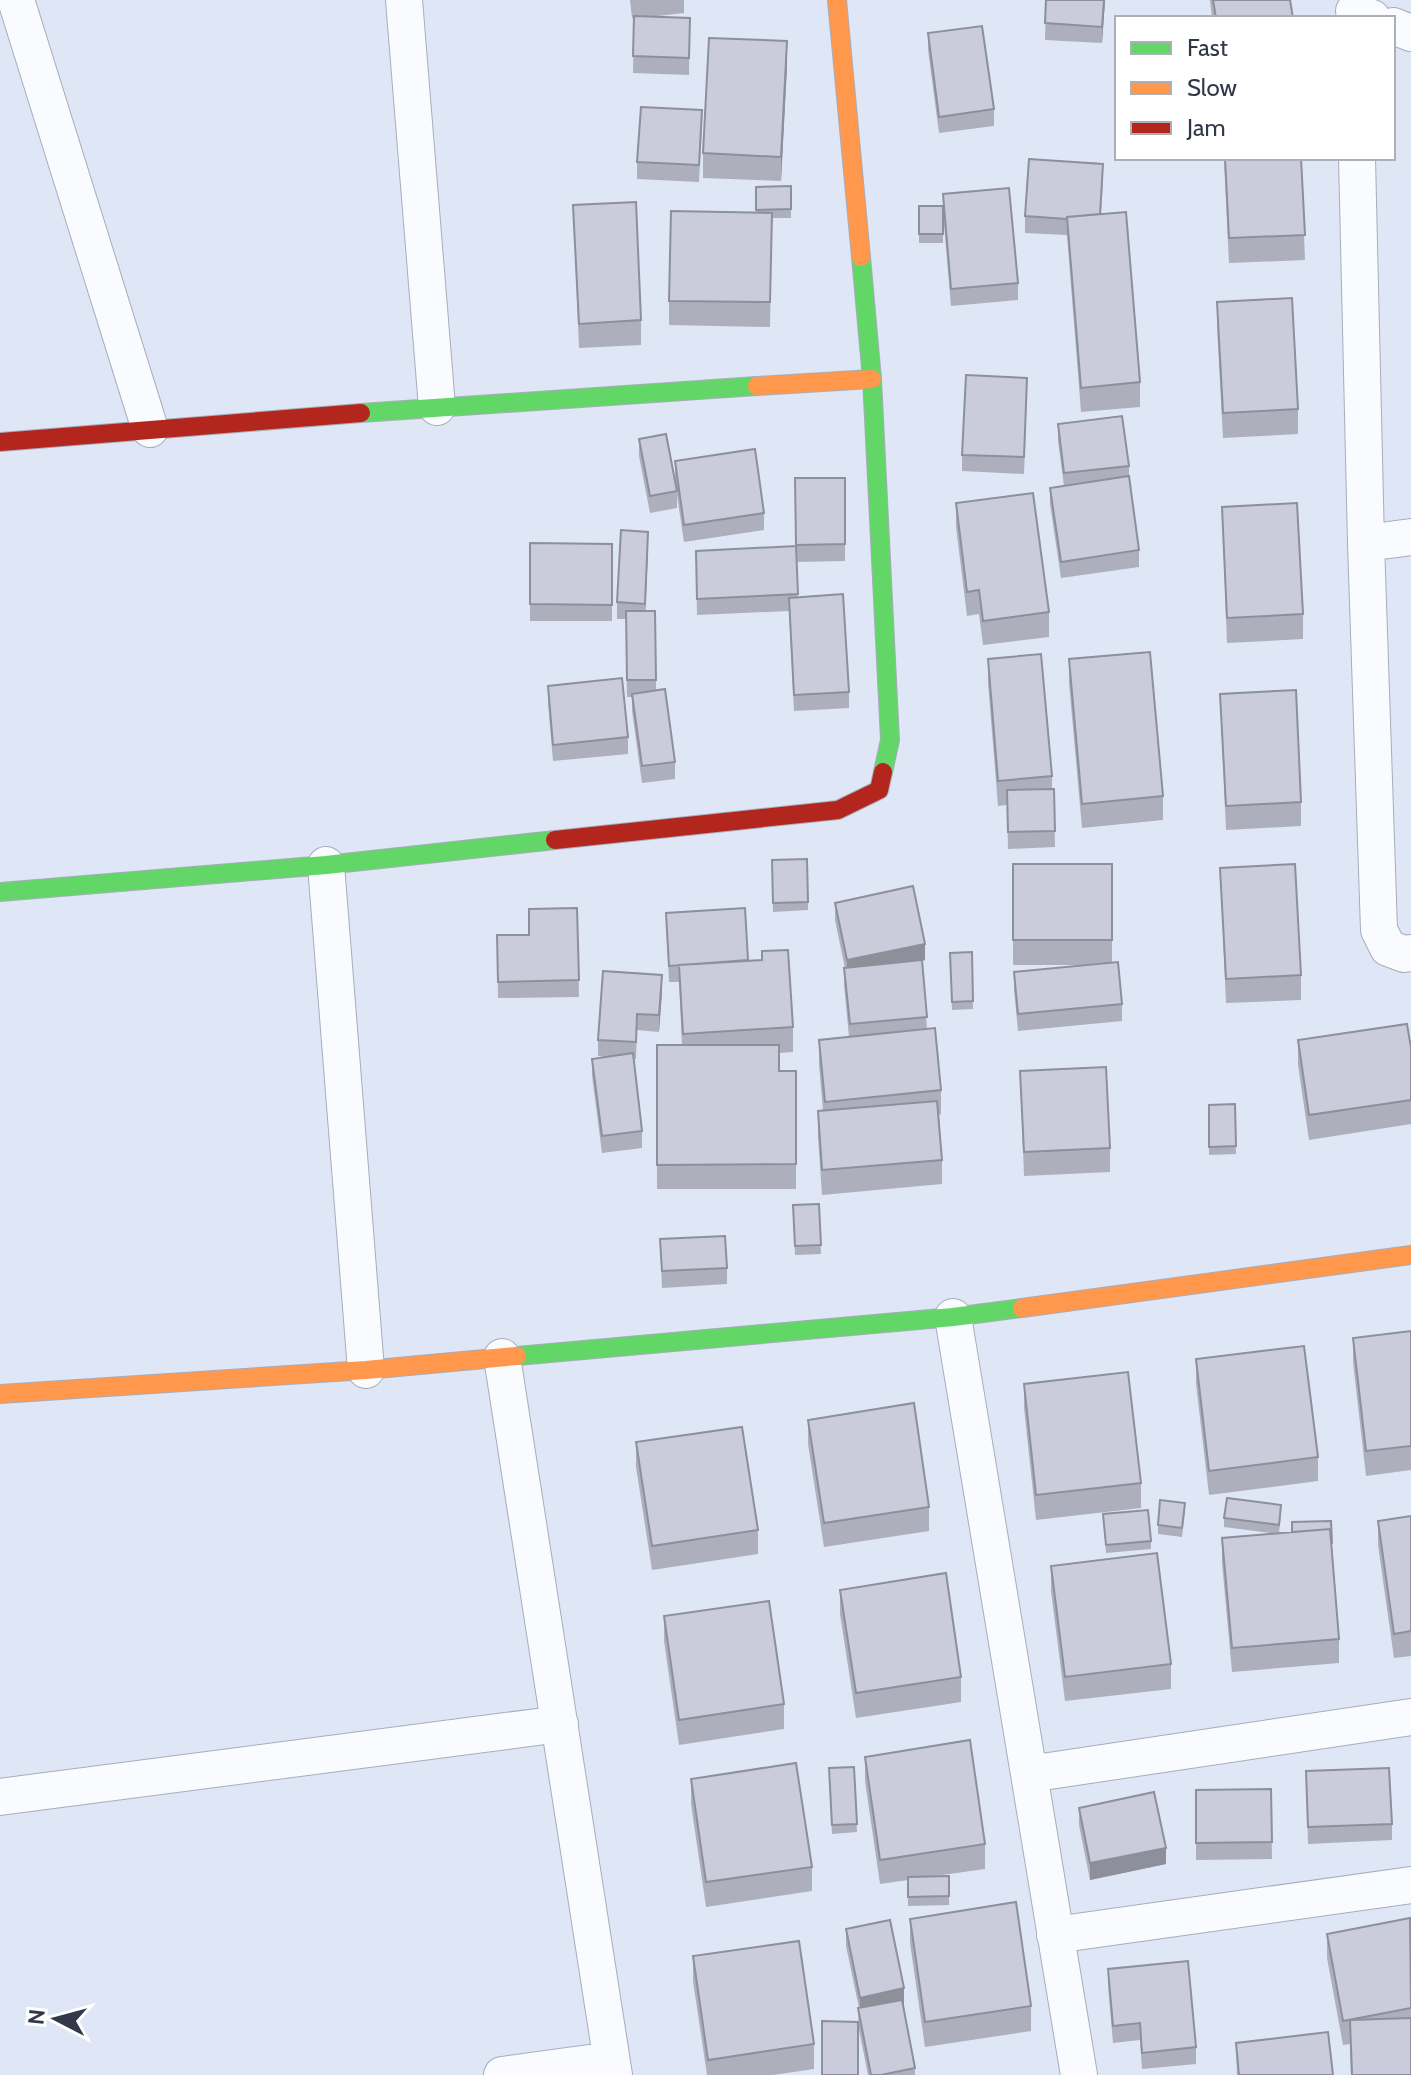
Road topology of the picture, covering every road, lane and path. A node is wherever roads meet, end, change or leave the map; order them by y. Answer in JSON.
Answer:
{"nodes":[{"id":1,"x":16,"y":0,"type":"edge"},
{"id":2,"x":404,"y":0,"type":"edge"},
{"id":3,"x":837,"y":0,"type":"edge"},
{"id":4,"x":1357,"y":160,"type":"edge"},
{"id":5,"x":872,"y":379,"type":"junction"},
{"id":6,"x":437,"y":407,"type":"junction"},
{"id":7,"x":150,"y":429,"type":"junction"},
{"id":8,"x":0,"y":442,"type":"edge"},
{"id":9,"x":1411,"y":537,"type":"edge"},
{"id":10,"x":1366,"y":543,"type":"junction"},
{"id":11,"x":326,"y":865,"type":"junction"},
{"id":12,"x":0,"y":892,"type":"edge"},
{"id":13,"x":1411,"y":953,"type":"edge"},
{"id":14,"x":1411,"y":1255,"type":"edge"},
{"id":15,"x":953,"y":1317,"type":"junction"},
{"id":16,"x":502,"y":1357,"type":"junction"},
{"id":17,"x":366,"y":1370,"type":"junction"},
{"id":18,"x":0,"y":1394,"type":"edge"},
{"id":19,"x":1411,"y":1717,"type":"edge"},
{"id":20,"x":560,"y":1724,"type":"junction"},
{"id":21,"x":1029,"y":1774,"type":"junction"},
{"id":22,"x":0,"y":1797,"type":"edge"},
{"id":23,"x":1411,"y":1885,"type":"edge"},
{"id":24,"x":1055,"y":1935,"type":"junction"},
{"id":25,"x":612,"y":2068,"type":"edge"},
{"id":26,"x":502,"y":2075,"type":"edge"},
{"id":27,"x":1079,"y":2075,"type":"edge"}],
"edges":[{"from":1,"to":7,"type":"street"},
{"from":2,"to":6,"type":"street"},
{"from":3,"to":5,"type":"street"},
{"from":4,"to":10,"type":"street"},
{"from":5,"to":6,"type":"street"},
{"from":5,"to":11,"type":"street"},
{"from":6,"to":7,"type":"street"},
{"from":7,"to":8,"type":"street"},
{"from":9,"to":10,"type":"street"},
{"from":10,"to":13,"type":"street"},
{"from":11,"to":12,"type":"street"},
{"from":11,"to":17,"type":"street"},
{"from":14,"to":15,"type":"street"},
{"from":15,"to":16,"type":"street"},
{"from":15,"to":21,"type":"street"},
{"from":16,"to":17,"type":"street"},
{"from":16,"to":20,"type":"street"},
{"from":17,"to":18,"type":"street"},
{"from":19,"to":21,"type":"street"},
{"from":20,"to":22,"type":"street"},
{"from":20,"to":25,"type":"street"},
{"from":21,"to":24,"type":"street"},
{"from":23,"to":24,"type":"street"},
{"from":24,"to":27,"type":"street"},
{"from":25,"to":26,"type":"street"}]}
